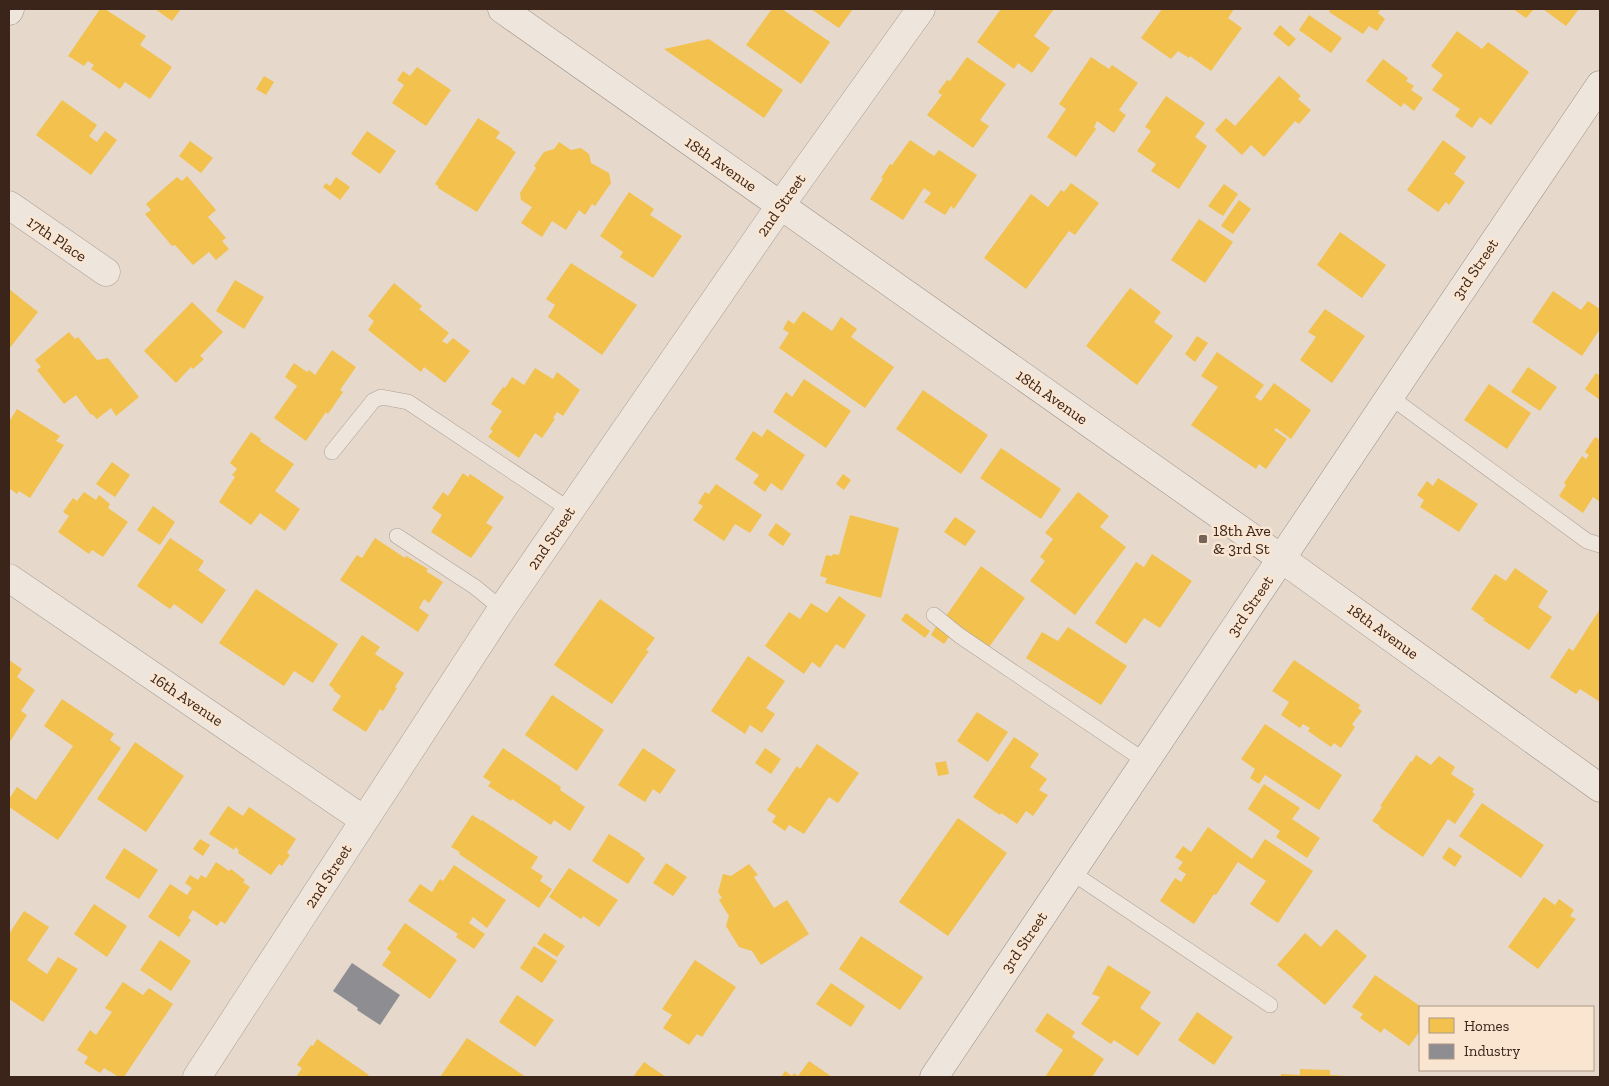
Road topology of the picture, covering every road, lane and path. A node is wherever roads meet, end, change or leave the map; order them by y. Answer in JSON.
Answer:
{"nodes":[{"id":1,"x":502,"y":9,"type":"edge"},
{"id":2,"x":921,"y":9,"type":"edge"},
{"id":3,"x":1600,"y":85,"type":"edge"},
{"id":4,"x":9,"y":205,"type":"edge"},
{"id":5,"x":780,"y":206,"type":"junction"},
{"id":6,"x":106,"y":272,"type":"dead end"},
{"id":7,"x":1389,"y":396,"type":"junction"},
{"id":8,"x":332,"y":452,"type":"dead end"},
{"id":9,"x":570,"y":510,"type":"junction"},
{"id":10,"x":397,"y":536,"type":"dead end"},
{"id":11,"x":1600,"y":545,"type":"edge"},
{"id":12,"x":1282,"y":559,"type":"junction"},
{"id":13,"x":9,"y":578,"type":"edge"},
{"id":14,"x":502,"y":608,"type":"junction"},
{"id":15,"x":934,"y":615,"type":"dead end"},
{"id":16,"x":1145,"y":761,"type":"junction"},
{"id":17,"x":1600,"y":788,"type":"edge"},
{"id":18,"x":364,"y":820,"type":"junction"},
{"id":19,"x":1072,"y":872,"type":"junction"},
{"id":20,"x":1270,"y":1005,"type":"dead end"},
{"id":21,"x":197,"y":1077,"type":"edge"},
{"id":22,"x":934,"y":1077,"type":"edge"}],
"edges":[{"from":1,"to":5,"type":"street","name":"18th Avenue"},
{"from":2,"to":5,"type":"street","name":"2nd Street"},
{"from":3,"to":7,"type":"street","name":"3rd Street"},
{"from":4,"to":6,"type":"street","name":"17th Place"},
{"from":5,"to":9,"type":"street","name":"2nd Street"},
{"from":5,"to":12,"type":"street","name":"18th Avenue"},
{"from":7,"to":11,"type":"lane"},
{"from":7,"to":12,"type":"street","name":"3rd Street"},
{"from":8,"to":9,"type":"lane"},
{"from":9,"to":14,"type":"street","name":"2nd Street"},
{"from":10,"to":14,"type":"lane"},
{"from":12,"to":16,"type":"street","name":"3rd Street"},
{"from":12,"to":17,"type":"street","name":"18th Avenue"},
{"from":13,"to":18,"type":"street","name":"16th Avenue"},
{"from":14,"to":18,"type":"street","name":"2nd Street"},
{"from":15,"to":16,"type":"lane"},
{"from":16,"to":19,"type":"street","name":"3rd Street"},
{"from":18,"to":21,"type":"street","name":"2nd Street"},
{"from":19,"to":20,"type":"lane"},
{"from":19,"to":22,"type":"street","name":"3rd Street"}]}
